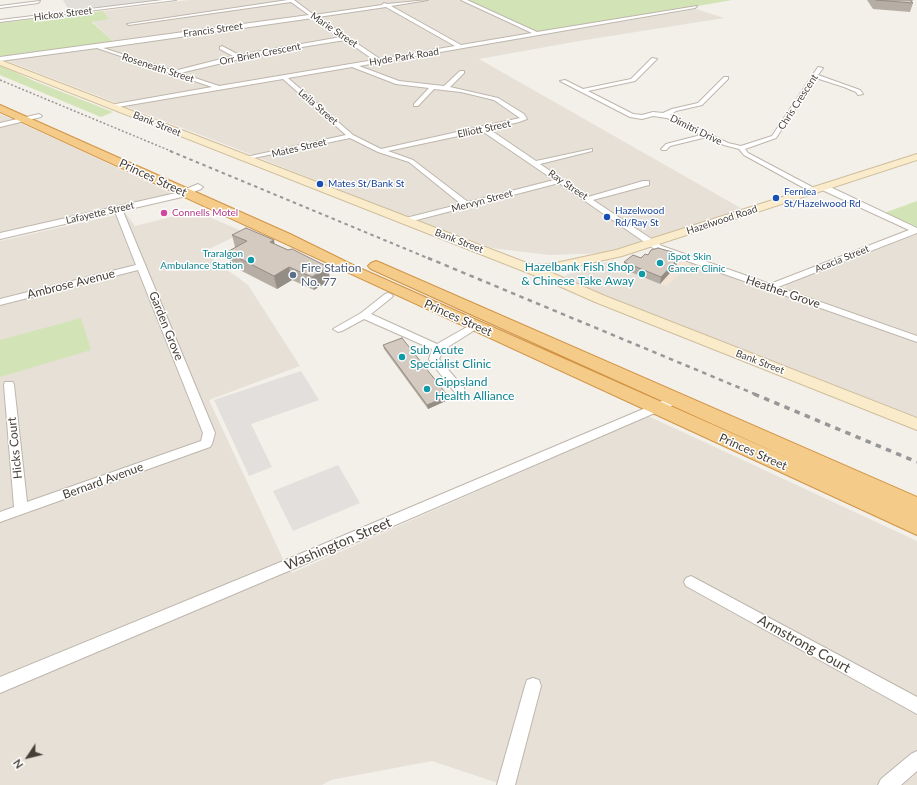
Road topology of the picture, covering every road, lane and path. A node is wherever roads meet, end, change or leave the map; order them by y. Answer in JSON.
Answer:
{"nodes":[{"id":1,"x":174,"y":0,"type":"edge"},
{"id":2,"x":376,"y":0,"type":"edge"},
{"id":3,"x":426,"y":0,"type":"edge"},
{"id":4,"x":463,"y":0,"type":"edge"},
{"id":5,"x":38,"y":1,"type":"edge"},
{"id":6,"x":163,"y":1,"type":"junction"},
{"id":7,"x":291,"y":1,"type":"edge"},
{"id":8,"x":168,"y":5,"type":"dead end"},
{"id":9,"x":386,"y":6,"type":"junction"},
{"id":10,"x":0,"y":7,"type":"edge"},
{"id":11,"x":695,"y":7,"type":"dead end"},
{"id":12,"x":179,"y":12,"type":"dead end"},
{"id":13,"x":43,"y":16,"type":"junction"},
{"id":14,"x":184,"y":16,"type":"junction"},
{"id":15,"x":314,"y":16,"type":"junction"},
{"id":16,"x":0,"y":21,"type":"edge"},
{"id":17,"x":129,"y":24,"type":"dead end"},
{"id":18,"x":537,"y":34,"type":"junction"},
{"id":19,"x":346,"y":38,"type":"junction"},
{"id":20,"x":96,"y":47,"type":"junction"},
{"id":21,"x":460,"y":47,"type":"junction"},
{"id":22,"x":222,"y":48,"type":"dead end"},
{"id":23,"x":238,"y":57,"type":"junction"},
{"id":24,"x":654,"y":59,"type":"dead end"},
{"id":25,"x":0,"y":60,"type":"edge"},
{"id":26,"x":379,"y":61,"type":"junction"},
{"id":27,"x":351,"y":65,"type":"junction"},
{"id":28,"x":820,"y":68,"type":"dead end"},
{"id":29,"x":462,"y":72,"type":"dead end"},
{"id":30,"x":174,"y":73,"type":"junction"},
{"id":31,"x":815,"y":76,"type":"junction"},
{"id":32,"x":284,"y":77,"type":"junction"},
{"id":33,"x":726,"y":78,"type":"dead end"},
{"id":34,"x":563,"y":81,"type":"dead end"},
{"id":35,"x":220,"y":88,"type":"junction"},
{"id":36,"x":432,"y":88,"type":"junction"},
{"id":37,"x":446,"y":88,"type":"junction"},
{"id":38,"x":582,"y":91,"type":"junction"},
{"id":39,"x":860,"y":94,"type":"dead end"},
{"id":40,"x":0,"y":98,"type":"edge"},
{"id":41,"x":416,"y":105,"type":"dead end"},
{"id":42,"x":112,"y":106,"type":"junction"},
{"id":43,"x":0,"y":108,"type":"edge"},
{"id":44,"x":665,"y":115,"type":"junction"},
{"id":45,"x":33,"y":118,"type":"junction"},
{"id":46,"x":0,"y":125,"type":"edge"},
{"id":47,"x":484,"y":128,"type":"junction"},
{"id":48,"x":707,"y":135,"type":"junction"},
{"id":49,"x":351,"y":136,"type":"junction"},
{"id":50,"x":664,"y":148,"type":"dead end"},
{"id":51,"x":741,"y":148,"type":"junction"},
{"id":52,"x":590,"y":150,"type":"dead end"},
{"id":53,"x":380,"y":151,"type":"junction"},
{"id":54,"x":917,"y":157,"type":"edge"},
{"id":55,"x":246,"y":159,"type":"junction"},
{"id":56,"x":536,"y":163,"type":"junction"},
{"id":57,"x":560,"y":181,"type":"junction"},
{"id":58,"x":646,"y":183,"type":"dead end"},
{"id":59,"x":818,"y":189,"type":"junction"},
{"id":60,"x":191,"y":190,"type":"junction"},
{"id":61,"x":588,"y":199,"type":"junction"},
{"id":62,"x":467,"y":205,"type":"junction"},
{"id":63,"x":118,"y":209,"type":"junction"},
{"id":64,"x":405,"y":221,"type":"junction"},
{"id":65,"x":915,"y":231,"type":"edge"},
{"id":66,"x":0,"y":236,"type":"edge"},
{"id":67,"x":651,"y":243,"type":"junction"},
{"id":68,"x":142,"y":266,"type":"junction"},
{"id":69,"x":550,"y":275,"type":"junction"},
{"id":70,"x":770,"y":287,"type":"junction"},
{"id":71,"x":388,"y":296,"type":"dead end"},
{"id":72,"x":0,"y":302,"type":"edge"},
{"id":73,"x":364,"y":315,"type":"junction"},
{"id":74,"x":475,"y":326,"type":"junction"},
{"id":75,"x":338,"y":329,"type":"dead end"},
{"id":76,"x":917,"y":339,"type":"edge"},
{"id":77,"x":438,"y":348,"type":"junction"},
{"id":78,"x":9,"y":386,"type":"dead end"},
{"id":79,"x":460,"y":391,"type":"dead end"},
{"id":80,"x":674,"y":400,"type":"junction"},
{"id":81,"x":657,"y":408,"type":"junction"},
{"id":82,"x":917,"y":424,"type":"edge"},
{"id":83,"x":206,"y":444,"type":"joint"},
{"id":84,"x":917,"y":507,"type":"edge"},
{"id":85,"x":21,"y":510,"type":"junction"},
{"id":86,"x":0,"y":517,"type":"edge"},
{"id":87,"x":917,"y":526,"type":"edge"},
{"id":88,"x":691,"y":582,"type":"dead end"},
{"id":89,"x":0,"y":685,"type":"edge"},
{"id":90,"x":533,"y":686,"type":"dead end"},
{"id":91,"x":917,"y":706,"type":"edge"},
{"id":92,"x":917,"y":760,"type":"edge"},
{"id":93,"x":506,"y":785,"type":"edge"},
{"id":94,"x":887,"y":785,"type":"edge"}],
"edges":[{"from":1,"to":6,"type":"street","name":"Hickox Street"},
{"from":2,"to":9,"type":"street"},
{"from":3,"to":9,"type":"street","name":"Francis Street"},
{"from":4,"to":18,"type":"street"},
{"from":5,"to":10,"type":"street"},
{"from":5,"to":13,"type":"street"},
{"from":6,"to":8,"type":"street"},
{"from":6,"to":13,"type":"street","name":"Hickox Street"},
{"from":7,"to":14,"type":"street"},
{"from":7,"to":15,"type":"street","name":"Marie Street"},
{"from":9,"to":15,"type":"street","name":"Francis Street"},
{"from":9,"to":21,"type":"street"},
{"from":11,"to":18,"type":"street","name":"Hyde Park Road"},
{"from":12,"to":14,"type":"street"},
{"from":13,"to":16,"type":"street","name":"Hickox Street"},
{"from":14,"to":17,"type":"street"},
{"from":15,"to":19,"type":"street","name":"Marie Street"},
{"from":15,"to":20,"type":"street","name":"Francis Street"},
{"from":18,"to":21,"type":"street","name":"Hyde Park Road"},
{"from":19,"to":23,"type":"street","name":"Orr Brien Crescent"},
{"from":19,"to":26,"type":"street","name":"Marie Street"},
{"from":20,"to":25,"type":"street","name":"Francis Street"},
{"from":20,"to":30,"type":"street","name":"Roseneath Street"},
{"from":21,"to":26,"type":"street","name":"Hyde Park Road"},
{"from":22,"to":23,"type":"street"},
{"from":23,"to":30,"type":"street","name":"Orr Brien Crescent"},
{"from":24,"to":38,"type":"street"},
{"from":25,"to":42,"type":"main road","name":"Bank Street"},
{"from":26,"to":27,"type":"street","name":"Hyde Park Road"},
{"from":27,"to":32,"type":"street","name":"Hyde Park Road"},
{"from":27,"to":36,"type":"street","name":"Elliott Street"},
{"from":28,"to":31,"type":"street","name":"Chris Crescent"},
{"from":29,"to":37,"type":"street"},
{"from":30,"to":35,"type":"street","name":"Roseneath Street"},
{"from":31,"to":39,"type":"street"},
{"from":31,"to":51,"type":"street","name":"Chris Crescent"},
{"from":32,"to":35,"type":"street","name":"Hyde Park Road"},
{"from":32,"to":49,"type":"street","name":"Leila Street"},
{"from":33,"to":44,"type":"street"},
{"from":34,"to":38,"type":"street","name":"Dimitri Drive"},
{"from":35,"to":42,"type":"street","name":"Hyde Park Road"},
{"from":36,"to":37,"type":"street","name":"Elliott Street"},
{"from":36,"to":41,"type":"street"},
{"from":37,"to":47,"type":"street","name":"Elliott Street"},
{"from":38,"to":44,"type":"street","name":"Dimitri Drive"},
{"from":40,"to":45,"type":"highway","name":"Princes Street"},
{"from":42,"to":55,"type":"main road","name":"Bank Street"},
{"from":43,"to":45,"type":"highway","name":"Princes Street"},
{"from":44,"to":48,"type":"street","name":"Dimitri Drive"},
{"from":45,"to":46,"type":"street"},
{"from":45,"to":60,"type":"highway","name":"Princes Street"},
{"from":47,"to":53,"type":"street","name":"Elliott Street"},
{"from":47,"to":56,"type":"street","name":"Ray Street"},
{"from":48,"to":50,"type":"street"},
{"from":48,"to":51,"type":"street","name":"Dimitri Drive"},
{"from":49,"to":53,"type":"street","name":"Leila Street"},
{"from":49,"to":55,"type":"street","name":"Mates Street"},
{"from":51,"to":59,"type":"street"},
{"from":52,"to":56,"type":"street"},
{"from":53,"to":62,"type":"street","name":"Leila Street"},
{"from":54,"to":59,"type":"main road","name":"Hazelwood Road"},
{"from":55,"to":64,"type":"main road","name":"Bank Street"},
{"from":56,"to":57,"type":"street","name":"Ray Street"},
{"from":57,"to":61,"type":"street","name":"Ray Street"},
{"from":57,"to":62,"type":"street","name":"Mervyn Street"},
{"from":58,"to":61,"type":"street"},
{"from":59,"to":65,"type":"street"},
{"from":59,"to":67,"type":"main road","name":"Hazelwood Road"},
{"from":60,"to":63,"type":"street","name":"Lafayette Street"},
{"from":60,"to":74,"type":"highway","name":"Princes Street"},
{"from":60,"to":80,"type":"highway","name":"Princes Street"},
{"from":61,"to":67,"type":"street","name":"Ray Street"},
{"from":62,"to":64,"type":"street","name":"Mervyn Street"},
{"from":63,"to":66,"type":"street","name":"Lafayette Street"},
{"from":63,"to":68,"type":"street","name":"Garden Grove"},
{"from":64,"to":69,"type":"main road","name":"Bank Street"},
{"from":64,"to":69,"type":"main road"},
{"from":65,"to":70,"type":"street","name":"Acacia Street"},
{"from":67,"to":69,"type":"main road","name":"Hazelwood Road"},
{"from":67,"to":70,"type":"street","name":"Heather Grove"},
{"from":68,"to":72,"type":"street","name":"Ambrose Avenue"},
{"from":68,"to":83,"type":"street","name":"Garden Grove"},
{"from":69,"to":82,"type":"main road","name":"Bank Street"},
{"from":70,"to":76,"type":"street","name":"Heather Grove"},
{"from":71,"to":73,"type":"street"},
{"from":73,"to":75,"type":"street"},
{"from":73,"to":77,"type":"street"},
{"from":74,"to":77,"type":"street"},
{"from":74,"to":81,"type":"highway","name":"Princes Street"},
{"from":77,"to":79,"type":"street"},
{"from":78,"to":85,"type":"street","name":"Hicks Court"},
{"from":80,"to":81,"type":"street","name":"Washington Street"},
{"from":80,"to":84,"type":"highway","name":"Princes Street"},
{"from":81,"to":87,"type":"highway","name":"Princes Street"},
{"from":81,"to":89,"type":"street","name":"Washington Street"},
{"from":83,"to":85,"type":"street","name":"Bernard Avenue"},
{"from":85,"to":86,"type":"street","name":"Bernard Avenue"},
{"from":88,"to":91,"type":"street","name":"Armstrong Court"},
{"from":90,"to":93,"type":"street"},
{"from":92,"to":94,"type":"street"}]}
